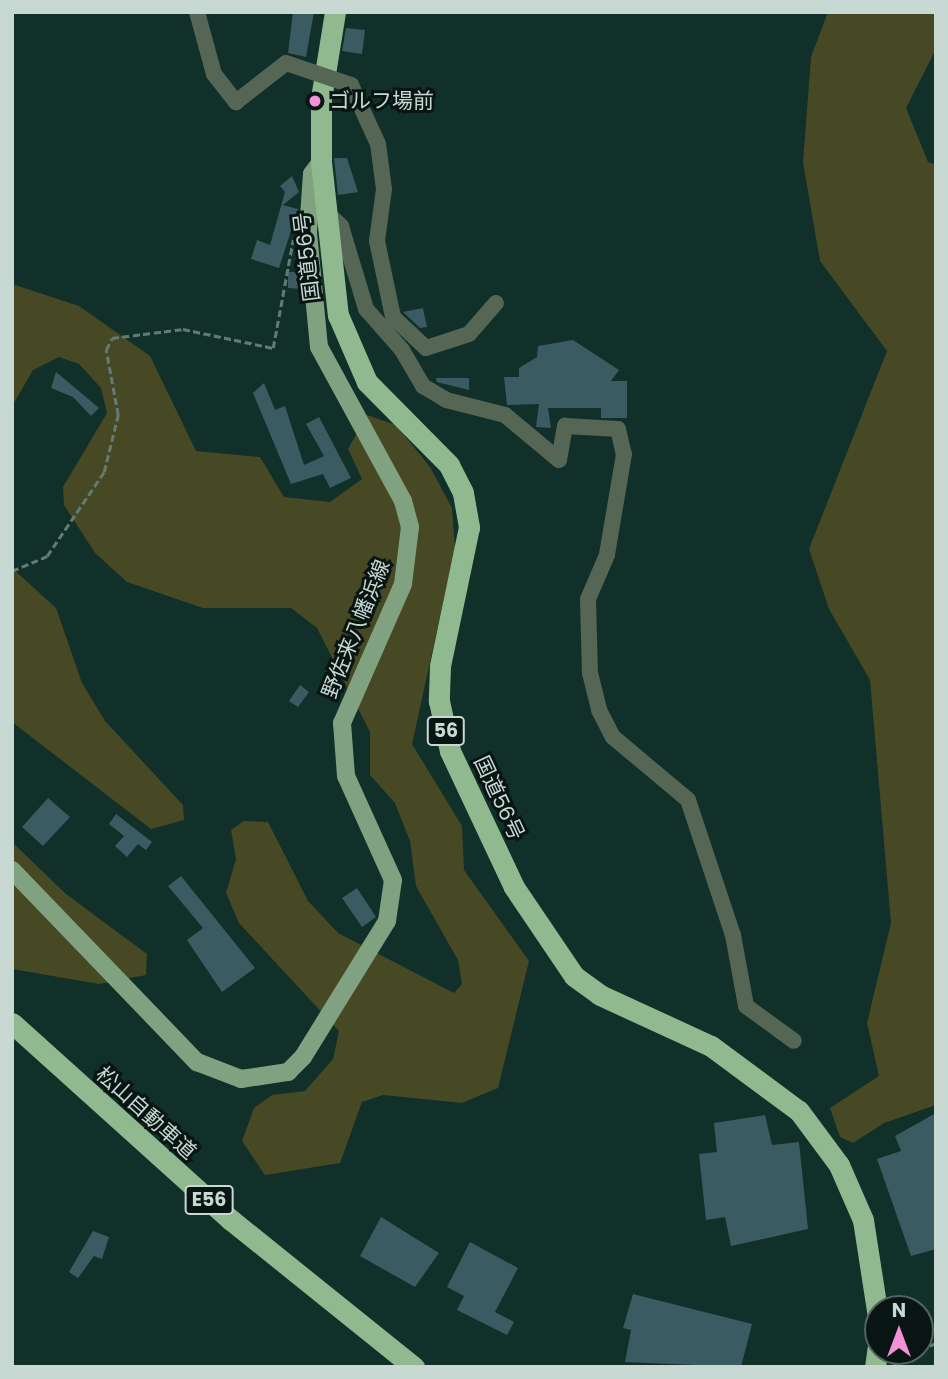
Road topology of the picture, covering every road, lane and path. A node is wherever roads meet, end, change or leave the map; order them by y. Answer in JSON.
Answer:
{"nodes":[{"id":1,"x":197,"y":12,"type":"edge"},
{"id":2,"x":335,"y":12,"type":"edge"},
{"id":3,"x":317,"y":211,"type":"junction"},
{"id":4,"x":496,"y":303,"type":"dead end"},
{"id":5,"x":12,"y":571,"type":"edge"},
{"id":6,"x":12,"y":870,"type":"edge"},
{"id":7,"x":12,"y":1023,"type":"edge"},
{"id":8,"x":794,"y":1041,"type":"dead end"},
{"id":9,"x":875,"y":1295,"type":"edge"},
{"id":10,"x":414,"y":1367,"type":"edge"}],
"edges":[{"from":1,"to":4,"type":"street","bridge":true},
{"from":2,"to":3,"type":"highway","name":"国道56号","number":"56"},
{"from":3,"to":5,"type":"path"},
{"from":3,"to":6,"type":"main road","name":"野佐来八幡浜線"},
{"from":3,"to":8,"type":"street"},
{"from":3,"to":9,"type":"highway","name":"国道56号","number":"56"},
{"from":7,"to":10,"type":"highway","name":"松山自動車道","number":"E56"}]}
